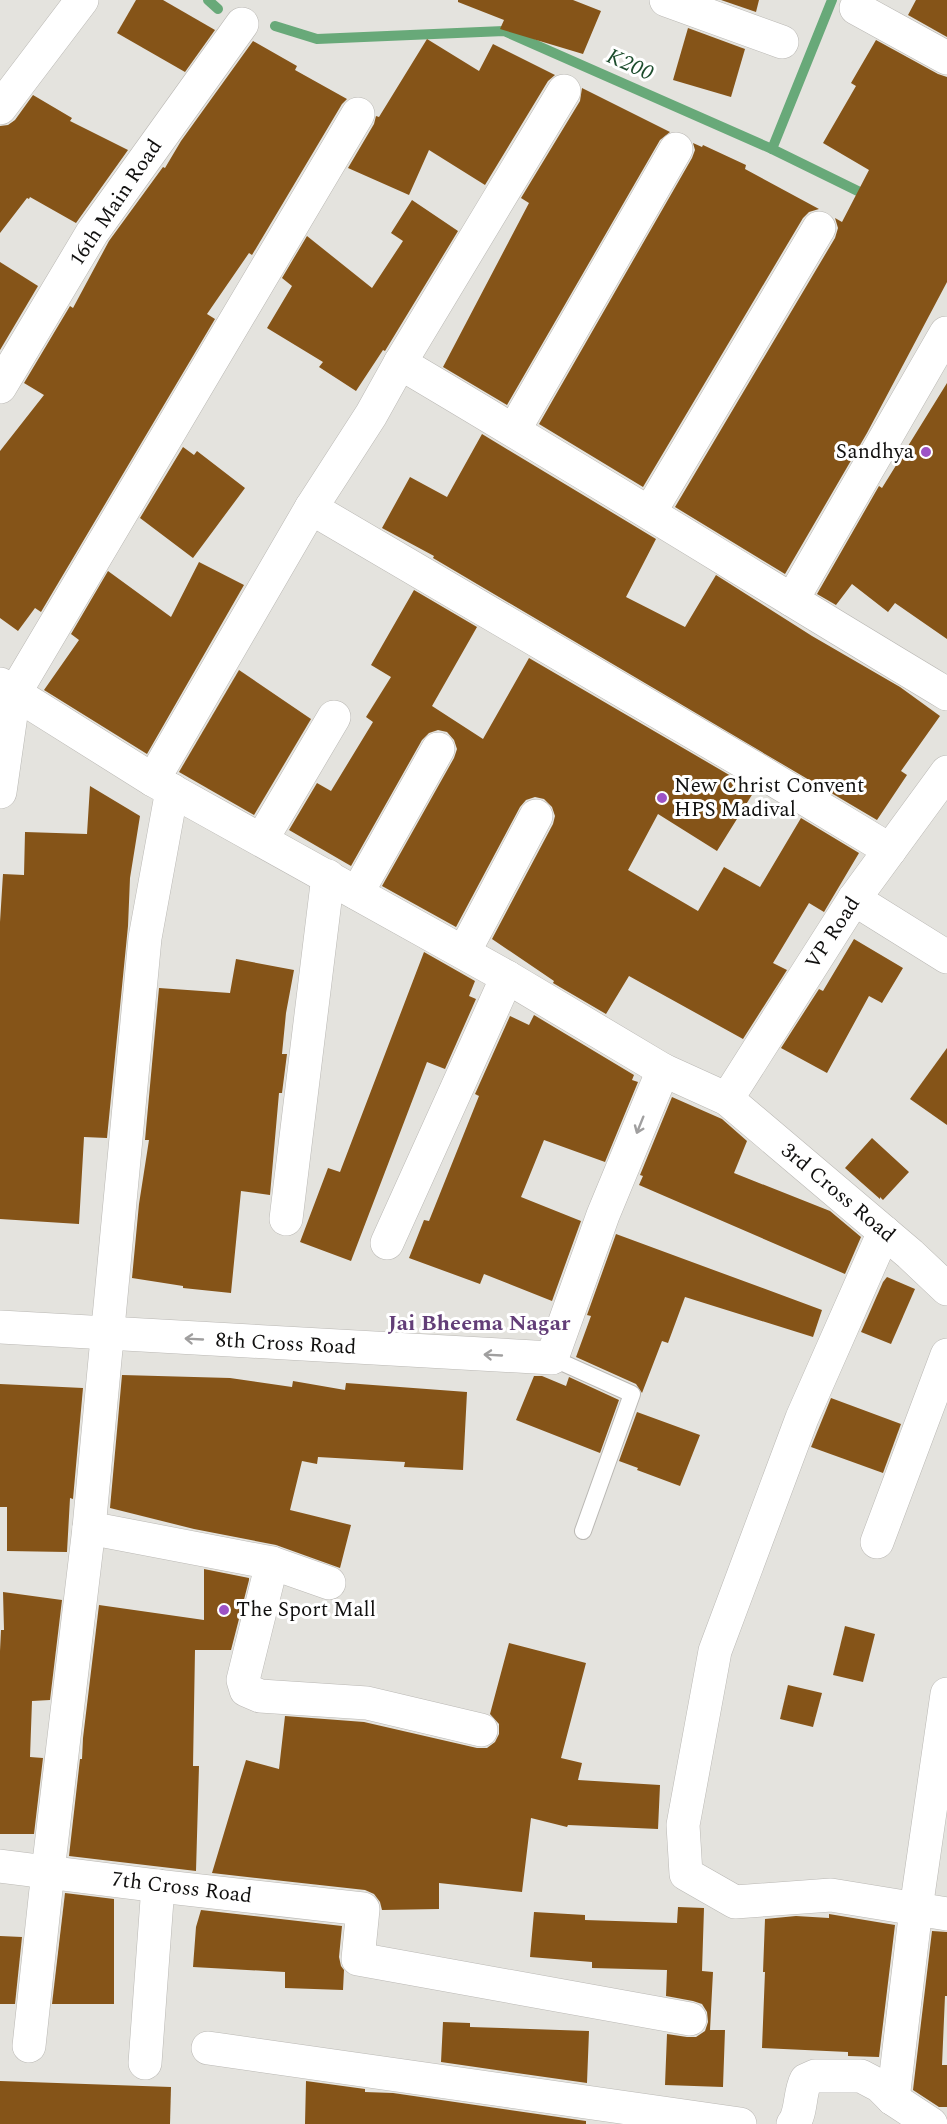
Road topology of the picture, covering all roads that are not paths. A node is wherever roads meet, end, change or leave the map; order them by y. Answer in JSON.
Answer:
{"nodes":[{"id":1,"x":82,"y":0,"type":"edge"},
{"id":2,"x":666,"y":0,"type":"edge"},
{"id":3,"x":856,"y":8,"type":"dead end"},
{"id":4,"x":242,"y":24,"type":"dead end"},
{"id":5,"x":782,"y":42,"type":"dead end"},
{"id":6,"x":947,"y":58,"type":"edge"},
{"id":7,"x":564,"y":91,"type":"dead end"},
{"id":8,"x":0,"y":108,"type":"edge"},
{"id":9,"x":358,"y":114,"type":"dead end"},
{"id":10,"x":676,"y":149,"type":"dead end"},
{"id":11,"x":819,"y":228,"type":"dead end"},
{"id":12,"x":946,"y":333,"type":"edge"},
{"id":13,"x":400,"y":363,"type":"junction"},
{"id":14,"x":0,"y":387,"type":"edge"},
{"id":15,"x":514,"y":430,"type":"junction"},
{"id":16,"x":311,"y":508,"type":"junction"},
{"id":17,"x":650,"y":512,"type":"junction"},
{"id":18,"x":792,"y":600,"type":"junction"},
{"id":19,"x":7,"y":689,"type":"edge"},
{"id":20,"x":947,"y":693,"type":"edge"},
{"id":21,"x":334,"y":717,"type":"dead end"},
{"id":22,"x":438,"y":749,"type":"dead end"},
{"id":23,"x":947,"y":772,"type":"edge"},
{"id":24,"x":162,"y":785,"type":"junction"},
{"id":25,"x":0,"y":792,"type":"edge"},
{"id":26,"x":536,"y":816,"type":"dead end"},
{"id":27,"x":262,"y":839,"type":"junction"},
{"id":28,"x":890,"y":850,"type":"junction"},
{"id":29,"x":328,"y":876,"type":"junction"},
{"id":30,"x":357,"y":892,"type":"junction"},
{"id":31,"x":854,"y":899,"type":"junction"},
{"id":32,"x":464,"y":952,"type":"junction"},
{"id":33,"x":947,"y":957,"type":"edge"},
{"id":34,"x":507,"y":977,"type":"junction"},
{"id":35,"x":663,"y":1071,"type":"junction"},
{"id":36,"x":727,"y":1099,"type":"junction"},
{"id":37,"x":286,"y":1219,"type":"dead end"},
{"id":38,"x":884,"y":1232,"type":"junction"},
{"id":39,"x":387,"y":1243,"type":"dead end"},
{"id":40,"x":947,"y":1289,"type":"edge"},
{"id":41,"x":0,"y":1327,"type":"edge"},
{"id":42,"x":107,"y":1334,"type":"junction"},
{"id":43,"x":947,"y":1355,"type":"edge"},
{"id":44,"x":552,"y":1358,"type":"junction"},
{"id":45,"x":89,"y":1528,"type":"junction"},
{"id":46,"x":583,"y":1532,"type":"dead end"},
{"id":47,"x":877,"y":1542,"type":"dead end"},
{"id":48,"x":272,"y":1563,"type":"junction"},
{"id":49,"x":329,"y":1583,"type":"dead end"},
{"id":50,"x":947,"y":1694,"type":"edge"},
{"id":51,"x":481,"y":1730,"type":"dead end"},
{"id":52,"x":0,"y":1866,"type":"edge"},
{"id":53,"x":48,"y":1871,"type":"junction"},
{"id":54,"x":158,"y":1886,"type":"junction"},
{"id":55,"x":931,"y":1911,"type":"edge"},
{"id":56,"x":690,"y":2019,"type":"dead end"},
{"id":57,"x":29,"y":2046,"type":"dead end"},
{"id":58,"x":208,"y":2048,"type":"dead end"},
{"id":59,"x":144,"y":2062,"type":"dead end"},
{"id":60,"x":893,"y":2099,"type":"junction"},
{"id":61,"x":674,"y":2119,"type":"edge"},
{"id":62,"x":740,"y":2124,"type":"edge"},
{"id":63,"x":793,"y":2124,"type":"edge"},
{"id":64,"x":931,"y":2124,"type":"edge"}],
"edges":[{"from":1,"to":8,"type":"street"},
{"from":2,"to":5,"type":"street"},
{"from":3,"to":6,"type":"street"},
{"from":4,"to":14,"type":"street","name":"16th Main Road"},
{"from":7,"to":13,"type":"street"},
{"from":9,"to":19,"type":"street"},
{"from":10,"to":15,"type":"street"},
{"from":11,"to":17,"type":"street"},
{"from":12,"to":18,"type":"street"},
{"from":13,"to":15,"type":"street"},
{"from":13,"to":16,"type":"street"},
{"from":15,"to":17,"type":"street"},
{"from":16,"to":24,"type":"street"},
{"from":16,"to":28,"type":"street"},
{"from":17,"to":18,"type":"street"},
{"from":18,"to":20,"type":"street"},
{"from":19,"to":24,"type":"street","name":"3rd Cross Road"},
{"from":19,"to":25,"type":"street"},
{"from":21,"to":27,"type":"street"},
{"from":22,"to":30,"type":"street"},
{"from":23,"to":28,"type":"street","name":"VP Road"},
{"from":24,"to":27,"type":"street","name":"3rd Cross Road"},
{"from":24,"to":42,"type":"street"},
{"from":26,"to":32,"type":"street"},
{"from":27,"to":29,"type":"street","name":"3rd Cross Road"},
{"from":28,"to":31,"type":"street","name":"VP Road"},
{"from":29,"to":30,"type":"street","name":"3rd Cross Road"},
{"from":29,"to":37,"type":"street"},
{"from":30,"to":32,"type":"street","name":"3rd Cross Road"},
{"from":31,"to":33,"type":"street"},
{"from":31,"to":36,"type":"street","name":"VP Road"},
{"from":32,"to":34,"type":"street","name":"3rd Cross Road"},
{"from":34,"to":35,"type":"street","name":"3rd Cross Road"},
{"from":34,"to":39,"type":"street"},
{"from":35,"to":36,"type":"street","name":"3rd Cross Road"},
{"from":35,"to":44,"type":"street","one_way":true},
{"from":36,"to":38,"type":"street","name":"3rd Cross Road"},
{"from":38,"to":40,"type":"street","name":"3rd Cross Road"},
{"from":38,"to":55,"type":"street"},
{"from":41,"to":42,"type":"street","name":"8th Cross Road"},
{"from":44,"to":42,"type":"street","name":"8th Cross Road","one_way":true},
{"from":42,"to":45,"type":"street"},
{"from":43,"to":47,"type":"street"},
{"from":44,"to":46,"type":"lane"},
{"from":45,"to":48,"type":"street"},
{"from":45,"to":53,"type":"street"},
{"from":48,"to":49,"type":"street"},
{"from":48,"to":51,"type":"street"},
{"from":50,"to":55,"type":"street"},
{"from":52,"to":53,"type":"street","name":"7th Cross Road"},
{"from":53,"to":54,"type":"street","name":"7th Cross Road"},
{"from":53,"to":57,"type":"street"},
{"from":54,"to":56,"type":"street","name":"7th Cross Road"},
{"from":54,"to":59,"type":"street"},
{"from":55,"to":60,"type":"street"},
{"from":58,"to":61,"type":"street"},
{"from":60,"to":63,"type":"street"},
{"from":60,"to":64,"type":"street"},
{"from":61,"to":62,"type":"street"}]}
